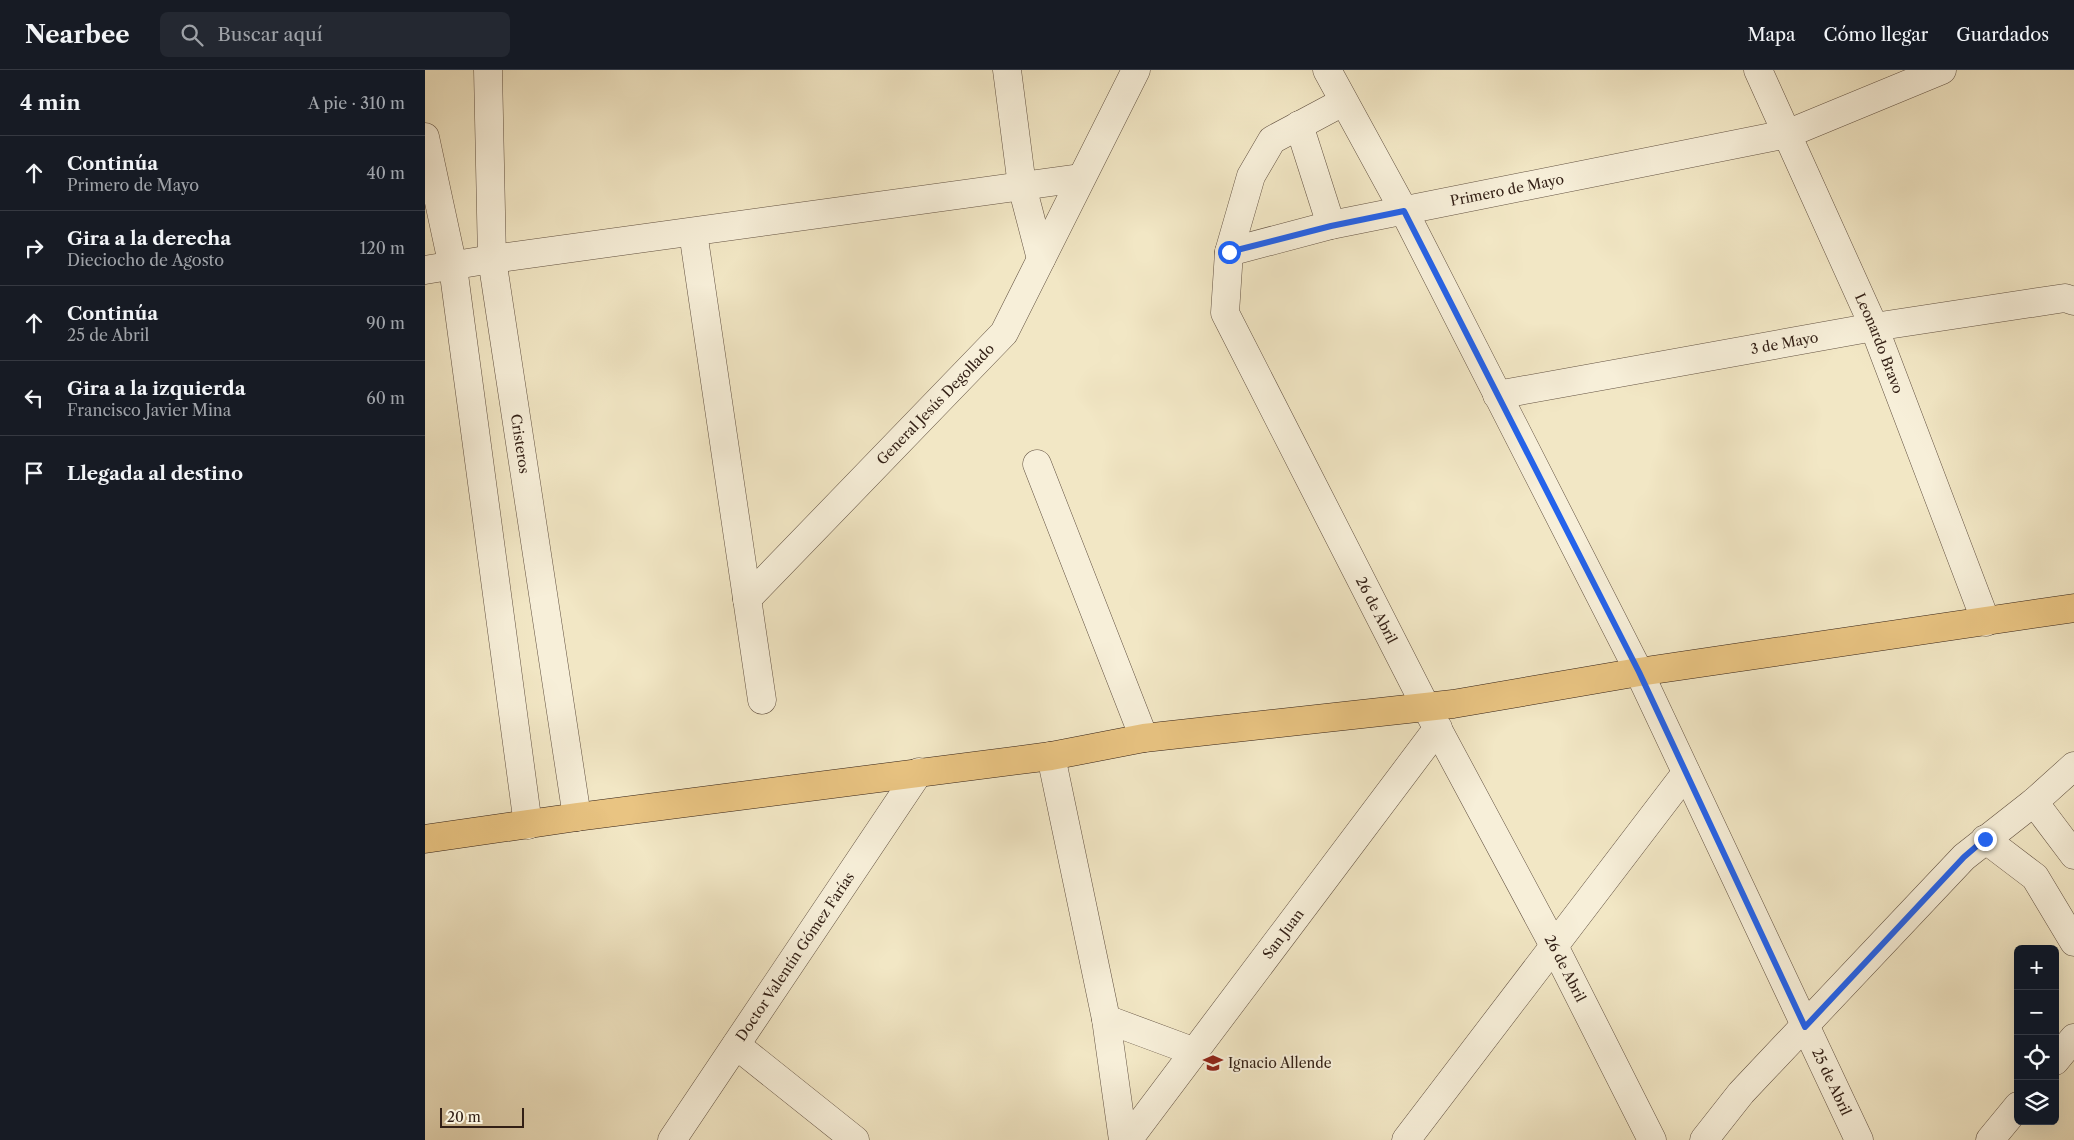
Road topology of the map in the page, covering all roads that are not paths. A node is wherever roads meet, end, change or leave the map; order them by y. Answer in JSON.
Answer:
{"nodes":[{"id":1,"x":488,"y":70,"type":"edge"},
{"id":2,"x":1007,"y":70,"type":"edge"},
{"id":3,"x":1136,"y":70,"type":"edge"},
{"id":4,"x":1327,"y":70,"type":"edge"},
{"id":5,"x":1758,"y":70,"type":"edge"},
{"id":6,"x":1942,"y":70,"type":"edge"},
{"id":7,"x":1343,"y":102,"type":"junction"},
{"id":8,"x":1299,"y":125,"type":"junction"},
{"id":9,"x":1787,"y":134,"type":"junction"},
{"id":10,"x":425,"y":137,"type":"edge"},
{"id":11,"x":1081,"y":178,"type":"junction"},
{"id":12,"x":1022,"y":186,"type":"junction"},
{"id":13,"x":1404,"y":211,"type":"junction"},
{"id":14,"x":1331,"y":226,"type":"junction"},
{"id":15,"x":693,"y":232,"type":"junction"},
{"id":16,"x":1229,"y":252,"type":"junction"},
{"id":17,"x":492,"y":259,"type":"junction"},
{"id":18,"x":1041,"y":259,"type":"junction"},
{"id":19,"x":453,"y":267,"type":"junction"},
{"id":20,"x":425,"y":270,"type":"edge"},
{"id":21,"x":2074,"y":301,"type":"edge"},
{"id":22,"x":1875,"y":327,"type":"junction"},
{"id":23,"x":1497,"y":396,"type":"junction"},
{"id":24,"x":1037,"y":464,"type":"dead end"},
{"id":25,"x":747,"y":599,"type":"junction"},
{"id":26,"x":2074,"y":608,"type":"edge"},
{"id":27,"x":1986,"y":622,"type":"junction"},
{"id":28,"x":1639,"y":672,"type":"junction"},
{"id":29,"x":762,"y":700,"type":"dead end"},
{"id":30,"x":1432,"y":718,"type":"junction"},
{"id":31,"x":1144,"y":738,"type":"junction"},
{"id":32,"x":1051,"y":756,"type":"junction"},
{"id":33,"x":2074,"y":766,"type":"edge"},
{"id":34,"x":919,"y":772,"type":"junction"},
{"id":35,"x":1686,"y":773,"type":"junction"},
{"id":36,"x":2034,"y":802,"type":"junction"},
{"id":37,"x":577,"y":817,"type":"junction"},
{"id":38,"x":528,"y":825,"type":"junction"},
{"id":39,"x":425,"y":839,"type":"edge"},
{"id":40,"x":1985,"y":839,"type":"junction"},
{"id":41,"x":2074,"y":855,"type":"edge"},
{"id":42,"x":2074,"y":942,"type":"edge"},
{"id":43,"x":1554,"y":946,"type":"junction"},
{"id":44,"x":1106,"y":1019,"type":"junction"},
{"id":45,"x":1805,"y":1027,"type":"junction"},
{"id":46,"x":2074,"y":1038,"type":"edge"},
{"id":47,"x":736,"y":1045,"type":"junction"},
{"id":48,"x":1195,"y":1052,"type":"junction"},
{"id":49,"x":2059,"y":1055,"type":"edge"},
{"id":50,"x":2014,"y":1111,"type":"edge"},
{"id":51,"x":671,"y":1140,"type":"edge"},
{"id":52,"x":855,"y":1140,"type":"edge"},
{"id":53,"x":1123,"y":1140,"type":"edge"},
{"id":54,"x":1128,"y":1140,"type":"edge"},
{"id":55,"x":1405,"y":1140,"type":"edge"},
{"id":56,"x":1652,"y":1140,"type":"edge"},
{"id":57,"x":1704,"y":1140,"type":"edge"},
{"id":58,"x":1859,"y":1140,"type":"edge"},
{"id":59,"x":1990,"y":1140,"type":"edge"}],
"edges":[{"from":1,"to":17,"type":"street","name":"Cristeros"},
{"from":2,"to":12,"type":"street"},
{"from":3,"to":11,"type":"street","name":"General Jesús Degollado"},
{"from":4,"to":7,"type":"street","name":"25 de Abril"},
{"from":5,"to":9,"type":"street","name":"Leonardo Bravo"},
{"from":6,"to":9,"type":"street","name":"Primero de Mayo"},
{"from":7,"to":8,"type":"street","name":"26 de Abril"},
{"from":7,"to":13,"type":"street","name":"25 de Abril"},
{"from":8,"to":14,"type":"street"},
{"from":8,"to":16,"type":"street","name":"26 de Abril"},
{"from":9,"to":13,"type":"street","name":"Primero de Mayo"},
{"from":9,"to":22,"type":"street","name":"Leonardo Bravo"},
{"from":10,"to":19,"type":"street"},
{"from":11,"to":12,"type":"street"},
{"from":11,"to":18,"type":"street","name":"General Jesús Degollado"},
{"from":12,"to":15,"type":"street"},
{"from":12,"to":18,"type":"street"},
{"from":13,"to":14,"type":"street","name":"Primero de Mayo"},
{"from":13,"to":23,"type":"street","name":"25 de Abril"},
{"from":14,"to":16,"type":"street","name":"Primero de Mayo"},
{"from":15,"to":17,"type":"street"},
{"from":15,"to":25,"type":"street"},
{"from":16,"to":30,"type":"street","name":"26 de Abril"},
{"from":17,"to":19,"type":"street"},
{"from":17,"to":37,"type":"street","name":"Cristeros"},
{"from":18,"to":25,"type":"street","name":"General Jesús Degollado"},
{"from":19,"to":20,"type":"street"},
{"from":19,"to":38,"type":"street"},
{"from":21,"to":22,"type":"street","name":"3 de Mayo"},
{"from":22,"to":23,"type":"street","name":"3 de Mayo"},
{"from":22,"to":27,"type":"street","name":"Leonardo Bravo"},
{"from":23,"to":28,"type":"street","name":"25 de Abril"},
{"from":24,"to":31,"type":"street"},
{"from":25,"to":29,"type":"street"},
{"from":26,"to":27,"type":"main road"},
{"from":27,"to":28,"type":"main road"},
{"from":28,"to":30,"type":"main road"},
{"from":28,"to":35,"type":"street","name":"25 de Abril"},
{"from":30,"to":31,"type":"main road"},
{"from":30,"to":43,"type":"street","name":"26 de Abril"},
{"from":30,"to":48,"type":"street","name":"San Juan"},
{"from":31,"to":32,"type":"main road"},
{"from":32,"to":34,"type":"main road"},
{"from":32,"to":44,"type":"street"},
{"from":33,"to":36,"type":"street"},
{"from":34,"to":37,"type":"main road"},
{"from":34,"to":47,"type":"street","name":"Doctor Valentín Gómez Farías"},
{"from":35,"to":43,"type":"street"},
{"from":35,"to":45,"type":"street","name":"25 de Abril"},
{"from":36,"to":40,"type":"street"},
{"from":36,"to":41,"type":"street"},
{"from":37,"to":38,"type":"main road"},
{"from":38,"to":39,"type":"main road"},
{"from":40,"to":42,"type":"street"},
{"from":40,"to":45,"type":"street"},
{"from":43,"to":55,"type":"street"},
{"from":43,"to":56,"type":"street","name":"26 de Abril"},
{"from":44,"to":48,"type":"street"},
{"from":44,"to":53,"type":"street"},
{"from":45,"to":57,"type":"street"},
{"from":45,"to":58,"type":"street","name":"25 de Abril"},
{"from":46,"to":49,"type":"street"},
{"from":47,"to":51,"type":"street","name":"Doctor Valentín Gómez Farías"},
{"from":47,"to":52,"type":"street"},
{"from":48,"to":54,"type":"street","name":"San Juan"},
{"from":50,"to":59,"type":"street"}]}
